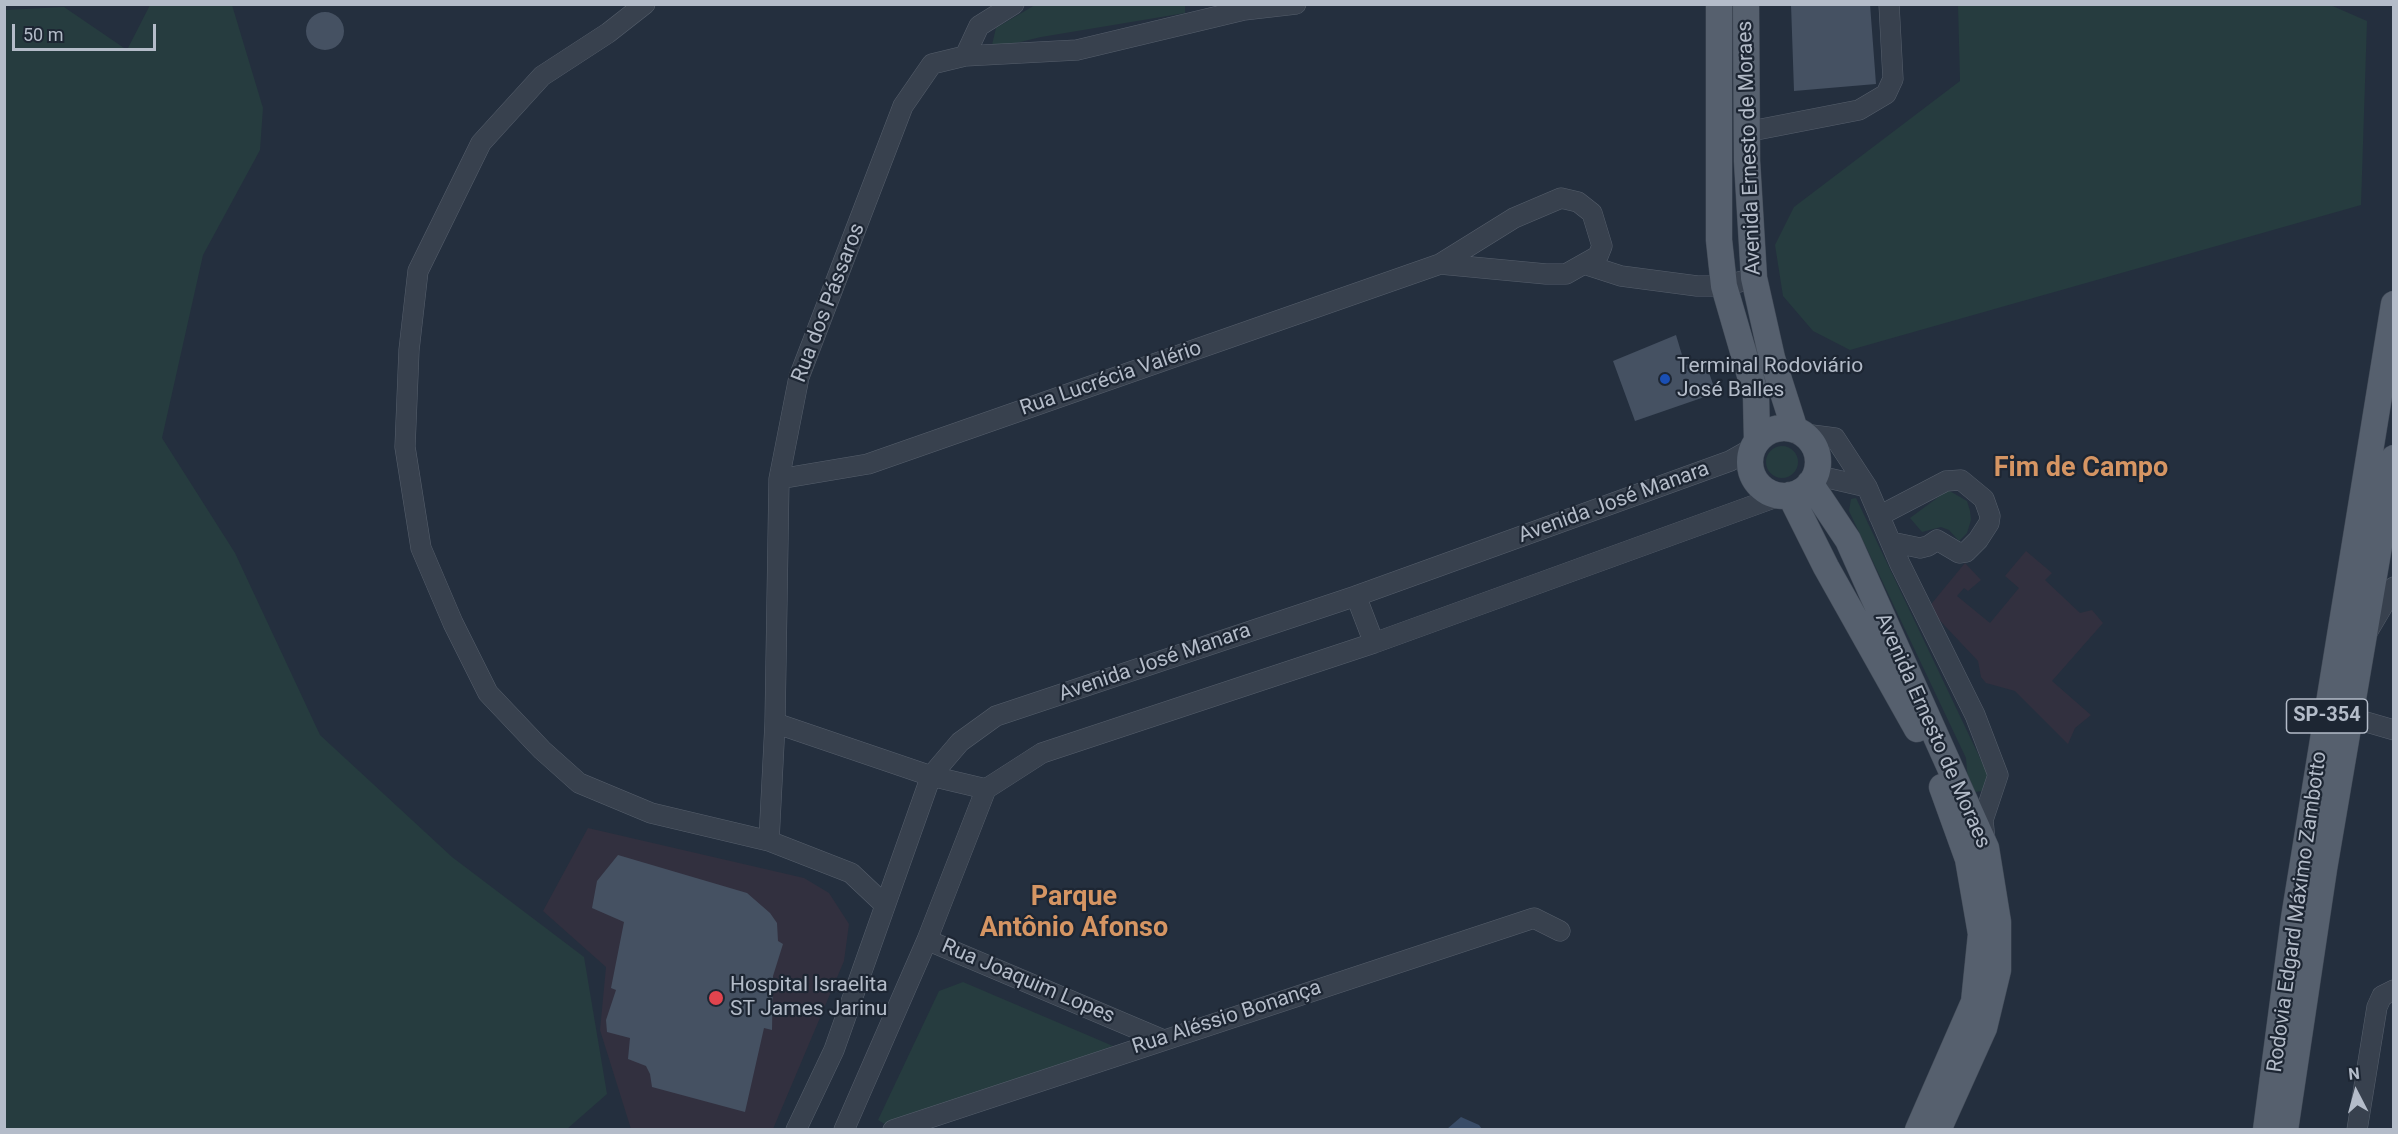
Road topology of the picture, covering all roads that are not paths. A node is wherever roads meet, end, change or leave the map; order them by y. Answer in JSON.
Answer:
{"nodes":[{"id":1,"x":645,"y":4,"type":"edge"},
{"id":2,"x":1014,"y":4,"type":"edge"},
{"id":3,"x":1296,"y":4,"type":"edge"},
{"id":4,"x":1719,"y":4,"type":"edge"},
{"id":5,"x":1746,"y":4,"type":"edge"},
{"id":6,"x":1889,"y":4,"type":"edge"},
{"id":7,"x":1235,"y":7,"type":"edge"},
{"id":8,"x":965,"y":56,"type":"junction"},
{"id":9,"x":1746,"y":132,"type":"junction"},
{"id":10,"x":1440,"y":264,"type":"junction"},
{"id":11,"x":1587,"y":265,"type":"junction"},
{"id":12,"x":1754,"y":278,"type":"junction"},
{"id":13,"x":1724,"y":285,"type":"junction"},
{"id":14,"x":2394,"y":304,"type":"edge"},
{"id":15,"x":1800,"y":432,"type":"junction"},
{"id":16,"x":1755,"y":444,"type":"junction"},
{"id":17,"x":2394,"y":458,"type":"edge"},
{"id":18,"x":779,"y":479,"type":"junction"},
{"id":19,"x":1799,"y":487,"type":"junction"},
{"id":20,"x":1867,"y":487,"type":"junction"},
{"id":21,"x":1879,"y":516,"type":"junction"},
{"id":22,"x":1891,"y":542,"type":"junction"},
{"id":23,"x":2394,"y":587,"type":"edge"},
{"id":24,"x":1356,"y":596,"type":"junction"},
{"id":25,"x":2364,"y":638,"type":"junction"},
{"id":26,"x":1374,"y":643,"type":"junction"},
{"id":27,"x":2349,"y":717,"type":"junction"},
{"id":28,"x":775,"y":723,"type":"junction"},
{"id":29,"x":2394,"y":730,"type":"edge"},
{"id":30,"x":931,"y":776,"type":"junction"},
{"id":31,"x":986,"y":789,"type":"junction"},
{"id":32,"x":770,"y":841,"type":"junction"},
{"id":33,"x":1986,"y":848,"type":"junction"},
{"id":34,"x":885,"y":905,"type":"junction"},
{"id":35,"x":1560,"y":932,"type":"dead end"},
{"id":36,"x":927,"y":940,"type":"junction"},
{"id":37,"x":2394,"y":990,"type":"edge"},
{"id":38,"x":1161,"y":1039,"type":"junction"},
{"id":39,"x":796,"y":1130,"type":"edge"},
{"id":40,"x":844,"y":1130,"type":"edge"},
{"id":41,"x":893,"y":1130,"type":"edge"},
{"id":42,"x":1918,"y":1130,"type":"edge"},
{"id":43,"x":1938,"y":1130,"type":"edge"},
{"id":44,"x":2266,"y":1130,"type":"edge"},
{"id":45,"x":2285,"y":1130,"type":"edge"},
{"id":46,"x":2357,"y":1130,"type":"edge"}],
"edges":[{"from":1,"to":32,"type":"street"},
{"from":2,"to":8,"type":"street"},
{"from":3,"to":7,"type":"street","name":"Rua dos Pássaros"},
{"from":4,"to":13,"type":"main road","name":"Avenida Ernesto de Moraes"},
{"from":5,"to":9,"type":"main road","name":"Avenida Ernesto de Moraes"},
{"from":6,"to":9,"type":"street"},
{"from":7,"to":8,"type":"street","name":"Rua dos Pássaros"},
{"from":8,"to":18,"type":"street","name":"Rua dos Pássaros"},
{"from":9,"to":12,"type":"main road","name":"Avenida Ernesto de Moraes"},
{"from":10,"to":11,"type":"street","name":"Rua Lucrécia Valério"},
{"from":10,"to":11,"type":"street","name":"Rua Lucrécia Valério"},
{"from":10,"to":18,"type":"street","name":"Rua Lucrécia Valério"},
{"from":11,"to":13,"type":"street"},
{"from":12,"to":13,"type":"street"},
{"from":12,"to":15,"type":"main road","name":"Avenida Ernesto de Moraes"},
{"from":13,"to":16,"type":"main road","name":"Avenida Ernesto de Moraes"},
{"from":14,"to":44,"type":"main road","name":"Rodovia Edgard Máximo Zambotto","number":"SP-354"},
{"from":15,"to":16,"type":"main road"},
{"from":15,"to":19,"type":"main road"},
{"from":15,"to":20,"type":"street"},
{"from":16,"to":19,"type":"main road"},
{"from":16,"to":24,"type":"street","name":"Avenida José Manara"},
{"from":17,"to":25,"type":"main road","name":"Rodovia Edgard Máximo Zambotto","number":"SP-354"},
{"from":18,"to":28,"type":"street","name":"Rua dos Pássaros"},
{"from":19,"to":20,"type":"street"},
{"from":19,"to":26,"type":"street"},
{"from":19,"to":33,"type":"main road","name":"Avenida Ernesto de Moraes"},
{"from":19,"to":42,"type":"main road","name":"Avenida Ernesto de Moraes"},
{"from":20,"to":21,"type":"street"},
{"from":21,"to":22,"type":"street"},
{"from":21,"to":22,"type":"street"},
{"from":22,"to":33,"type":"street"},
{"from":23,"to":25,"type":"street"},
{"from":24,"to":26,"type":"street"},
{"from":24,"to":30,"type":"street","name":"Avenida José Manara"},
{"from":25,"to":27,"type":"main road","name":"Rodovia Edgard Máximo Zambotto","number":"SP-354"},
{"from":26,"to":31,"type":"street"},
{"from":27,"to":29,"type":"street"},
{"from":27,"to":45,"type":"main road","name":"Rodovia Edgard Máximo Zambotto","number":"SP-354"},
{"from":28,"to":30,"type":"street"},
{"from":28,"to":32,"type":"street","name":"Rua dos Pássaros"},
{"from":30,"to":31,"type":"street"},
{"from":30,"to":34,"type":"street","name":"Avenida José Manara"},
{"from":31,"to":36,"type":"street"},
{"from":32,"to":34,"type":"street"},
{"from":33,"to":43,"type":"main road","name":"Avenida Ernesto de Moraes"},
{"from":34,"to":39,"type":"street","name":"Avenida José Manara"},
{"from":35,"to":38,"type":"street","name":"Rua Aléssio Bonança"},
{"from":36,"to":38,"type":"street","name":"Rua Joaquim Lopes"},
{"from":36,"to":40,"type":"street"},
{"from":37,"to":46,"type":"street"},
{"from":38,"to":41,"type":"street","name":"Rua Aléssio Bonança"}]}
